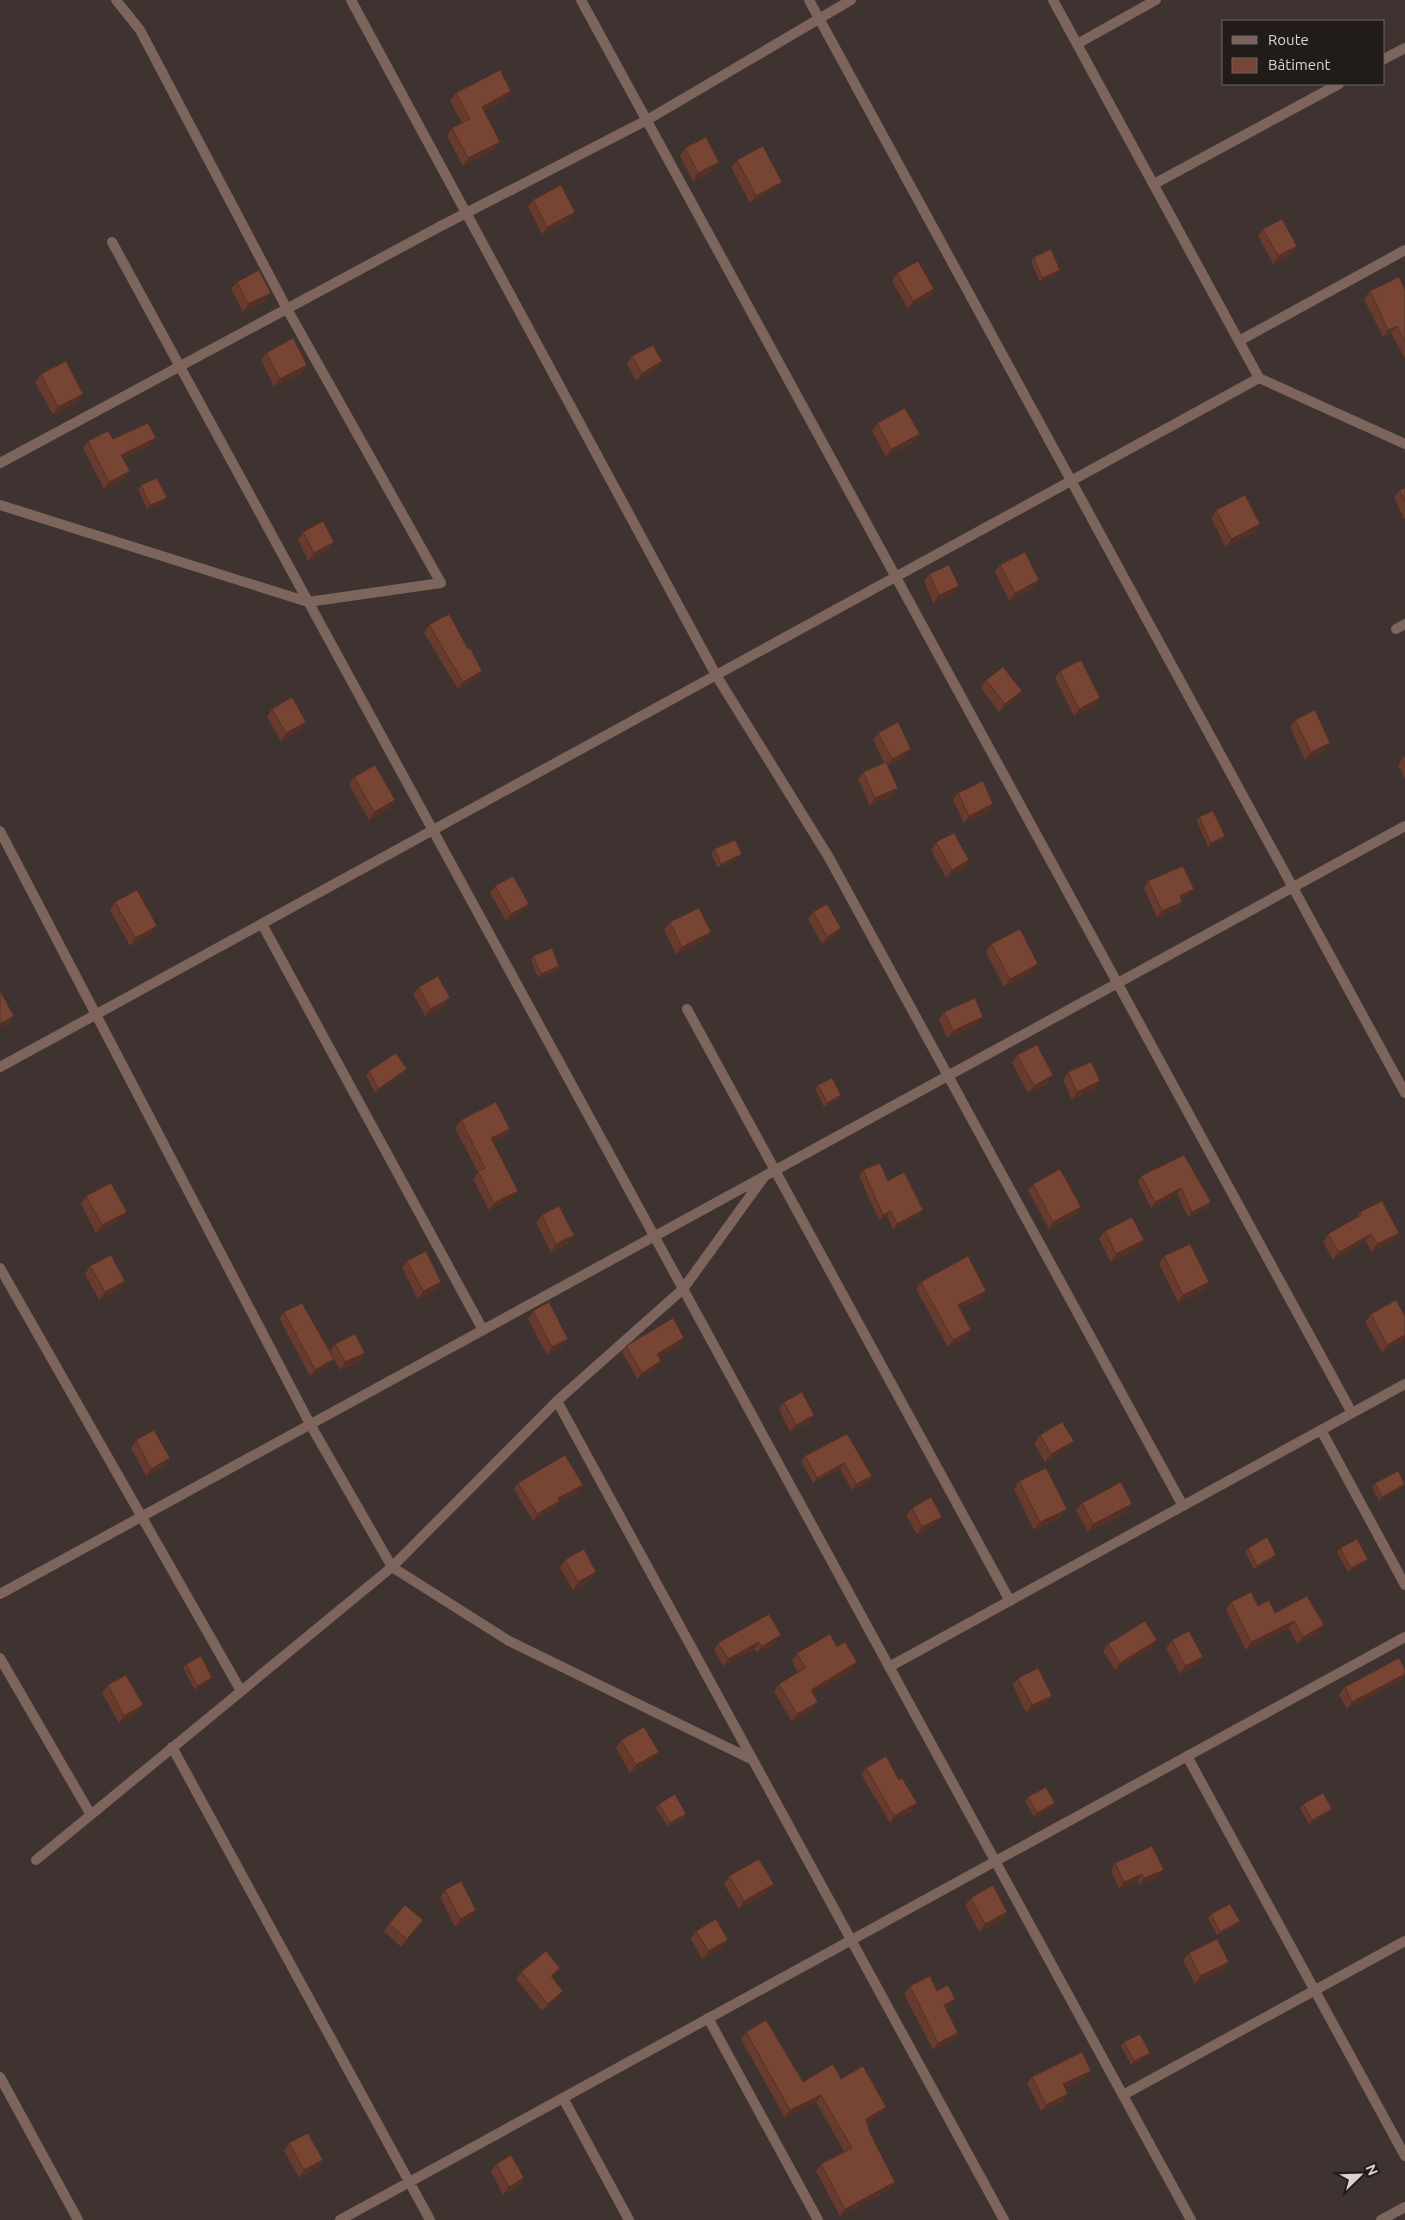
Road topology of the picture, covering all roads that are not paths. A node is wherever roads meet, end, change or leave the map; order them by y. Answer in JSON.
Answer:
{"nodes":[{"id":1,"x":116,"y":0,"type":"edge"},
{"id":2,"x":351,"y":0,"type":"edge"},
{"id":3,"x":581,"y":0,"type":"edge"},
{"id":4,"x":809,"y":0,"type":"edge"},
{"id":5,"x":851,"y":0,"type":"edge"},
{"id":6,"x":1053,"y":0,"type":"edge"},
{"id":7,"x":1156,"y":0,"type":"edge"},
{"id":8,"x":819,"y":18,"type":"junction"},
{"id":9,"x":1078,"y":44,"type":"junction"},
{"id":10,"x":1405,"y":48,"type":"edge"},
{"id":11,"x":1385,"y":59,"type":"edge"},
{"id":12,"x":1337,"y":85,"type":"edge"},
{"id":13,"x":647,"y":120,"type":"junction"},
{"id":14,"x":1154,"y":184,"type":"junction"},
{"id":15,"x":466,"y":213,"type":"junction"},
{"id":16,"x":112,"y":242,"type":"dead end"},
{"id":17,"x":1405,"y":250,"type":"edge"},
{"id":18,"x":287,"y":309,"type":"junction"},
{"id":19,"x":1239,"y":341,"type":"junction"},
{"id":20,"x":180,"y":366,"type":"junction"},
{"id":21,"x":1259,"y":378,"type":"junction"},
{"id":22,"x":1405,"y":444,"type":"edge"},
{"id":23,"x":0,"y":463,"type":"edge"},
{"id":24,"x":1071,"y":481,"type":"junction"},
{"id":25,"x":0,"y":505,"type":"edge"},
{"id":26,"x":896,"y":577,"type":"junction"},
{"id":27,"x":308,"y":602,"type":"junction"},
{"id":28,"x":716,"y":675,"type":"junction"},
{"id":29,"x":1405,"y":826,"type":"edge"},
{"id":30,"x":0,"y":830,"type":"edge"},
{"id":31,"x":433,"y":830,"type":"junction"},
{"id":32,"x":1293,"y":887,"type":"junction"},
{"id":33,"x":262,"y":924,"type":"junction"},
{"id":34,"x":1118,"y":983,"type":"junction"},
{"id":35,"x":687,"y":1009,"type":"dead end"},
{"id":36,"x":96,"y":1014,"type":"junction"},
{"id":37,"x":0,"y":1067,"type":"edge"},
{"id":38,"x":948,"y":1075,"type":"junction"},
{"id":39,"x":1405,"y":1093,"type":"edge"},
{"id":40,"x":770,"y":1173,"type":"junction"},
{"id":41,"x":654,"y":1236,"type":"junction"},
{"id":42,"x":0,"y":1268,"type":"edge"},
{"id":43,"x":683,"y":1289,"type":"junction"},
{"id":44,"x":483,"y":1330,"type":"junction"},
{"id":45,"x":1405,"y":1384,"type":"edge"},
{"id":46,"x":557,"y":1401,"type":"junction"},
{"id":47,"x":1352,"y":1413,"type":"junction"},
{"id":48,"x":310,"y":1424,"type":"junction"},
{"id":49,"x":1321,"y":1430,"type":"junction"},
{"id":50,"x":1183,"y":1506,"type":"junction"},
{"id":51,"x":142,"y":1517,"type":"junction"},
{"id":52,"x":392,"y":1567,"type":"junction"},
{"id":53,"x":1405,"y":1584,"type":"edge"},
{"id":54,"x":0,"y":1594,"type":"edge"},
{"id":55,"x":1010,"y":1601,"type":"junction"},
{"id":56,"x":1405,"y":1637,"type":"edge"},
{"id":57,"x":0,"y":1658,"type":"edge"},
{"id":58,"x":889,"y":1667,"type":"junction"},
{"id":59,"x":242,"y":1691,"type":"junction"},
{"id":60,"x":172,"y":1747,"type":"junction"},
{"id":61,"x":1187,"y":1756,"type":"junction"},
{"id":62,"x":754,"y":1760,"type":"junction"},
{"id":63,"x":91,"y":1815,"type":"junction"},
{"id":64,"x":36,"y":1860,"type":"dead end"},
{"id":65,"x":996,"y":1861,"type":"junction"},
{"id":66,"x":852,"y":1940,"type":"junction"},
{"id":67,"x":1405,"y":1940,"type":"edge"},
{"id":68,"x":1314,"y":1990,"type":"junction"},
{"id":69,"x":708,"y":2018,"type":"junction"},
{"id":70,"x":0,"y":2077,"type":"edge"},
{"id":71,"x":1123,"y":2095,"type":"junction"},
{"id":72,"x":563,"y":2098,"type":"junction"},
{"id":73,"x":1405,"y":2156,"type":"edge"},
{"id":74,"x":409,"y":2182,"type":"junction"},
{"id":75,"x":1405,"y":2207,"type":"edge"},
{"id":76,"x":78,"y":2220,"type":"edge"},
{"id":77,"x":340,"y":2220,"type":"edge"},
{"id":78,"x":430,"y":2220,"type":"edge"},
{"id":79,"x":629,"y":2220,"type":"edge"},
{"id":80,"x":818,"y":2220,"type":"edge"},
{"id":81,"x":1004,"y":2220,"type":"edge"},
{"id":82,"x":1191,"y":2220,"type":"edge"},
{"id":83,"x":1381,"y":2220,"type":"edge"}],
"edges":[{"from":1,"to":18,"type":"street"},
{"from":2,"to":15,"type":"street"},
{"from":3,"to":13,"type":"street"},
{"from":4,"to":8,"type":"street"},
{"from":5,"to":8,"type":"street"},
{"from":6,"to":9,"type":"street"},
{"from":7,"to":9,"type":"street"},
{"from":8,"to":13,"type":"street"},
{"from":8,"to":24,"type":"street"},
{"from":9,"to":14,"type":"street"},
{"from":10,"to":11,"type":"street"},
{"from":12,"to":14,"type":"street"},
{"from":13,"to":15,"type":"street"},
{"from":13,"to":26,"type":"street"},
{"from":14,"to":19,"type":"street"},
{"from":15,"to":18,"type":"street"},
{"from":15,"to":28,"type":"street"},
{"from":16,"to":20,"type":"street"},
{"from":17,"to":19,"type":"street"},
{"from":18,"to":20,"type":"street"},
{"from":18,"to":27,"type":"street"},
{"from":19,"to":21,"type":"street"},
{"from":20,"to":23,"type":"street"},
{"from":20,"to":27,"type":"street"},
{"from":21,"to":22,"type":"street"},
{"from":21,"to":24,"type":"street"},
{"from":24,"to":26,"type":"street"},
{"from":24,"to":32,"type":"street"},
{"from":25,"to":27,"type":"street"},
{"from":26,"to":28,"type":"street"},
{"from":26,"to":34,"type":"street"},
{"from":27,"to":31,"type":"street"},
{"from":28,"to":31,"type":"street"},
{"from":28,"to":38,"type":"street"},
{"from":29,"to":32,"type":"street"},
{"from":30,"to":36,"type":"street"},
{"from":31,"to":33,"type":"street"},
{"from":31,"to":41,"type":"street"},
{"from":32,"to":34,"type":"street"},
{"from":32,"to":39,"type":"street"},
{"from":33,"to":36,"type":"street"},
{"from":33,"to":44,"type":"street"},
{"from":34,"to":38,"type":"street"},
{"from":34,"to":47,"type":"street"},
{"from":35,"to":40,"type":"street"},
{"from":36,"to":37,"type":"street"},
{"from":36,"to":48,"type":"street"},
{"from":38,"to":40,"type":"street"},
{"from":38,"to":50,"type":"street"},
{"from":40,"to":41,"type":"street"},
{"from":40,"to":43,"type":"street"},
{"from":40,"to":55,"type":"street"},
{"from":41,"to":43,"type":"street"},
{"from":41,"to":44,"type":"street"},
{"from":42,"to":51,"type":"street"},
{"from":43,"to":46,"type":"street"},
{"from":43,"to":58,"type":"street"},
{"from":44,"to":48,"type":"street"},
{"from":45,"to":47,"type":"street"},
{"from":46,"to":52,"type":"street"},
{"from":46,"to":62,"type":"street"},
{"from":47,"to":49,"type":"street"},
{"from":48,"to":51,"type":"street"},
{"from":48,"to":52,"type":"street"},
{"from":49,"to":50,"type":"street"},
{"from":49,"to":53,"type":"street"},
{"from":50,"to":55,"type":"street"},
{"from":51,"to":54,"type":"street"},
{"from":51,"to":59,"type":"street"},
{"from":52,"to":59,"type":"street"},
{"from":52,"to":62,"type":"street"},
{"from":55,"to":58,"type":"street"},
{"from":56,"to":61,"type":"street"},
{"from":57,"to":63,"type":"street"},
{"from":58,"to":65,"type":"street"},
{"from":59,"to":60,"type":"street"},
{"from":60,"to":63,"type":"street"},
{"from":60,"to":74,"type":"street"},
{"from":61,"to":65,"type":"street"},
{"from":61,"to":68,"type":"street"},
{"from":62,"to":66,"type":"street"},
{"from":63,"to":64,"type":"street"},
{"from":65,"to":66,"type":"street"},
{"from":65,"to":71,"type":"street"},
{"from":66,"to":69,"type":"street"},
{"from":66,"to":81,"type":"street"},
{"from":67,"to":68,"type":"street"},
{"from":68,"to":71,"type":"street"},
{"from":68,"to":73,"type":"street"},
{"from":69,"to":72,"type":"street"},
{"from":69,"to":80,"type":"street"},
{"from":70,"to":76,"type":"street"},
{"from":71,"to":82,"type":"street"},
{"from":72,"to":74,"type":"street"},
{"from":72,"to":79,"type":"street"},
{"from":74,"to":77,"type":"street"},
{"from":74,"to":78,"type":"street"},
{"from":75,"to":83,"type":"street"}]}
